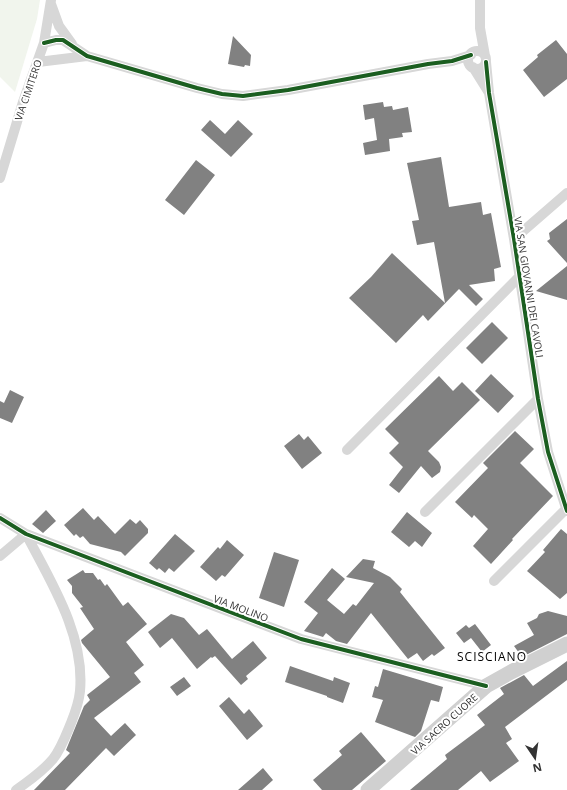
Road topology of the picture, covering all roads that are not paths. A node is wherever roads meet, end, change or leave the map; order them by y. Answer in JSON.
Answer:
{"nodes":[{"id":1,"x":480,"y":0,"type":"edge"},
{"id":2,"x":51,"y":1,"type":"edge"},
{"id":3,"x":480,"y":28,"type":"junction"},
{"id":4,"x":44,"y":43,"type":"junction"},
{"id":5,"x":73,"y":46,"type":"junction"},
{"id":6,"x":472,"y":54,"type":"junction"},
{"id":7,"x":87,"y":56,"type":"junction"},
{"id":8,"x":486,"y":59,"type":"junction"},
{"id":9,"x":452,"y":61,"type":"junction"},
{"id":10,"x":38,"y":62,"type":"junction"},
{"id":11,"x":472,"y":66,"type":"junction"},
{"id":12,"x":489,"y":93,"type":"junction"},
{"id":13,"x":0,"y":178,"type":"edge"},
{"id":14,"x":567,"y":193,"type":"edge"},
{"id":15,"x":514,"y":239,"type":"junction"},
{"id":16,"x":519,"y":277,"type":"junction"},
{"id":17,"x":538,"y":399,"type":"junction"},
{"id":18,"x":347,"y":450,"type":"dead end"},
{"id":19,"x":566,"y":510,"type":"edge"},
{"id":20,"x":425,"y":512,"type":"dead end"},
{"id":21,"x":0,"y":518,"type":"edge"},
{"id":22,"x":26,"y":534,"type":"junction"},
{"id":23,"x":0,"y":556,"type":"edge"},
{"id":24,"x":494,"y":581,"type":"dead end"},
{"id":25,"x":567,"y":644,"type":"edge"},
{"id":26,"x":486,"y":686,"type":"junction"},
{"id":27,"x":377,"y":788,"type":"edge"},
{"id":28,"x":16,"y":790,"type":"edge"}],
"edges":[{"from":1,"to":3,"type":"street","name":"VIA SAN GIOVANNI DEI CAVOLI"},
{"from":2,"to":4,"type":"street","name":"VIA CIMITERO"},
{"from":2,"to":5,"type":"street"},
{"from":3,"to":6,"type":"street","name":"VIA SAN GIOVANNI DEI CAVOLI"},
{"from":3,"to":8,"type":"street","name":"VIA SAN GIOVANNI DEI CAVOLI"},
{"from":4,"to":5,"type":"street"},
{"from":4,"to":10,"type":"street","name":"VIA CIMITERO"},
{"from":5,"to":7,"type":"street"},
{"from":6,"to":8,"type":"street"},
{"from":6,"to":9,"type":"street"},
{"from":6,"to":11,"type":"street","name":"VIA SAN GIOVANNI DEI CAVOLI"},
{"from":7,"to":9,"type":"street"},
{"from":7,"to":10,"type":"street"},
{"from":8,"to":11,"type":"street"},
{"from":8,"to":12,"type":"street","name":"VIA SAN GIOVANNI DEI CAVOLI"},
{"from":9,"to":11,"type":"street"},
{"from":10,"to":13,"type":"street","name":"VIA CIMITERO"},
{"from":11,"to":12,"type":"street","name":"VIA SAN GIOVANNI DEI CAVOLI"},
{"from":12,"to":15,"type":"street","name":"VIA SAN GIOVANNI DEI CAVOLI"},
{"from":14,"to":15,"type":"street"},
{"from":15,"to":16,"type":"street","name":"VIA SAN GIOVANNI DEI CAVOLI"},
{"from":16,"to":17,"type":"street","name":"VIA SAN GIOVANNI DEI CAVOLI"},
{"from":16,"to":18,"type":"street"},
{"from":17,"to":19,"type":"street","name":"VIA SAN GIOVANNI DEI CAVOLI"},
{"from":17,"to":20,"type":"street"},
{"from":19,"to":24,"type":"street"},
{"from":21,"to":22,"type":"street","name":"VIA MOLINO"},
{"from":22,"to":23,"type":"street"},
{"from":22,"to":26,"type":"street","name":"VIA MOLINO"},
{"from":22,"to":28,"type":"street"},
{"from":25,"to":26,"type":"street","name":"VIA SACRO CUORE"},
{"from":26,"to":27,"type":"street","name":"VIA SACRO CUORE"}]}
